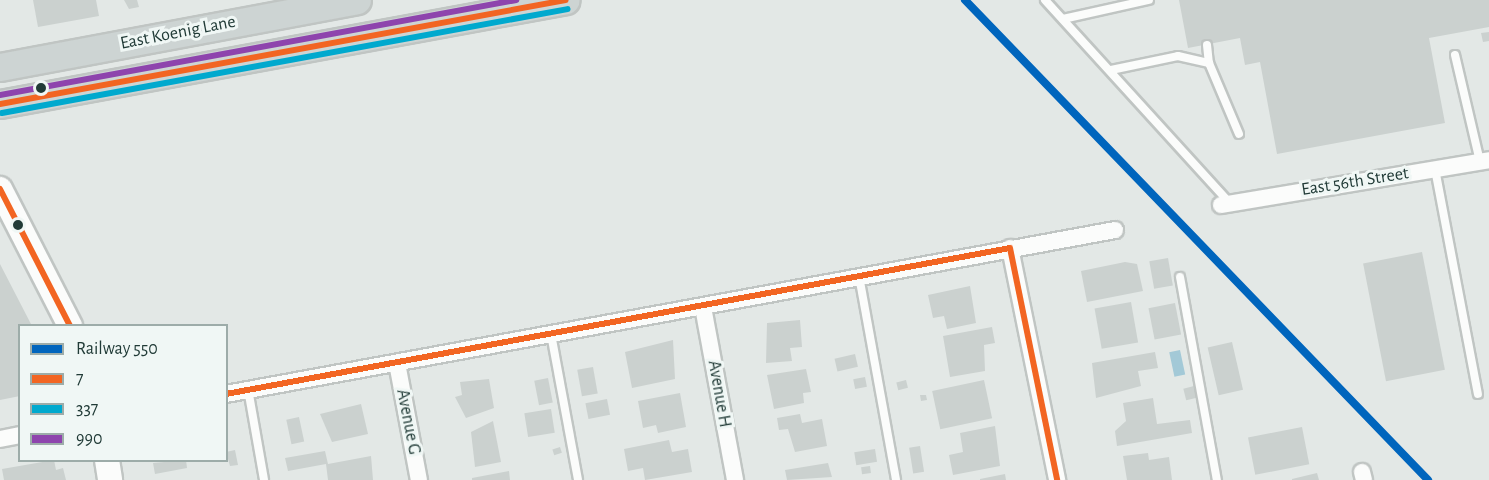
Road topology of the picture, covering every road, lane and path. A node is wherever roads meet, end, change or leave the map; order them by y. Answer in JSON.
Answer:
{"nodes":[{"id":1,"x":357,"y":0,"type":"edge"},
{"id":2,"x":566,"y":0,"type":"edge"},
{"id":3,"x":1045,"y":0,"type":"edge"},
{"id":4,"x":1149,"y":0,"type":"edge"},
{"id":5,"x":302,"y":5,"type":"edge"},
{"id":6,"x":1063,"y":19,"type":"junction"},
{"id":7,"x":1207,"y":45,"type":"dead end"},
{"id":8,"x":1455,"y":55,"type":"dead end"},
{"id":9,"x":1209,"y":63,"type":"junction"},
{"id":10,"x":0,"y":67,"type":"edge"},
{"id":11,"x":1111,"y":70,"type":"junction"},
{"id":12,"x":0,"y":104,"type":"edge"},
{"id":13,"x":1239,"y":134,"type":"dead end"},
{"id":14,"x":1484,"y":161,"type":"edge"},
{"id":15,"x":1434,"y":169,"type":"junction"},
{"id":16,"x":0,"y":189,"type":"edge"},
{"id":17,"x":1226,"y":204,"type":"joint"},
{"id":18,"x":1115,"y":230,"type":"dead end"},
{"id":19,"x":1010,"y":248,"type":"junction"},
{"id":20,"x":859,"y":275,"type":"junction"},
{"id":21,"x":1180,"y":277,"type":"dead end"},
{"id":22,"x":703,"y":307,"type":"junction"},
{"id":23,"x":69,"y":324,"type":"edge"},
{"id":24,"x":551,"y":334,"type":"junction"},
{"id":25,"x":397,"y":363,"type":"junction"},
{"id":26,"x":248,"y":389,"type":"junction"},
{"id":27,"x":228,"y":394,"type":"edge"},
{"id":28,"x":1478,"y":394,"type":"dead end"},
{"id":29,"x":18,"y":435,"type":"edge"},
{"id":30,"x":0,"y":439,"type":"edge"},
{"id":31,"x":107,"y":462,"type":"edge"},
{"id":32,"x":110,"y":480,"type":"edge"},
{"id":33,"x":264,"y":480,"type":"edge"},
{"id":34,"x":419,"y":480,"type":"edge"},
{"id":35,"x":578,"y":480,"type":"edge"},
{"id":36,"x":735,"y":480,"type":"edge"},
{"id":37,"x":897,"y":480,"type":"edge"},
{"id":38,"x":1057,"y":480,"type":"edge"},
{"id":39,"x":1217,"y":480,"type":"edge"}],
"edges":[{"from":1,"to":5,"type":"main road","name":"East Koenig Lane"},
{"from":2,"to":12,"type":"main road","name":"East Koenig Lane"},
{"from":3,"to":6,"type":"lane"},
{"from":4,"to":6,"type":"lane"},
{"from":5,"to":10,"type":"main road","name":"East Koenig Lane"},
{"from":6,"to":11,"type":"lane"},
{"from":7,"to":9,"type":"lane"},
{"from":8,"to":14,"type":"lane"},
{"from":9,"to":11,"type":"lane"},
{"from":9,"to":13,"type":"lane"},
{"from":11,"to":17,"type":"lane"},
{"from":14,"to":15,"type":"street","name":"East 56th Street"},
{"from":15,"to":17,"type":"street","name":"East 56th Street"},
{"from":15,"to":28,"type":"lane"},
{"from":16,"to":23,"type":"street"},
{"from":18,"to":19,"type":"street"},
{"from":19,"to":20,"type":"street"},
{"from":19,"to":38,"type":"street"},
{"from":20,"to":22,"type":"street"},
{"from":20,"to":37,"type":"lane"},
{"from":21,"to":39,"type":"lane"},
{"from":22,"to":24,"type":"street"},
{"from":22,"to":36,"type":"street","name":"Avenue H"},
{"from":24,"to":25,"type":"street"},
{"from":24,"to":35,"type":"lane"},
{"from":25,"to":26,"type":"street"},
{"from":25,"to":34,"type":"street","name":"Avenue G"},
{"from":26,"to":27,"type":"street"},
{"from":26,"to":33,"type":"lane"},
{"from":29,"to":30,"type":"street"},
{"from":31,"to":32,"type":"street"}]}
